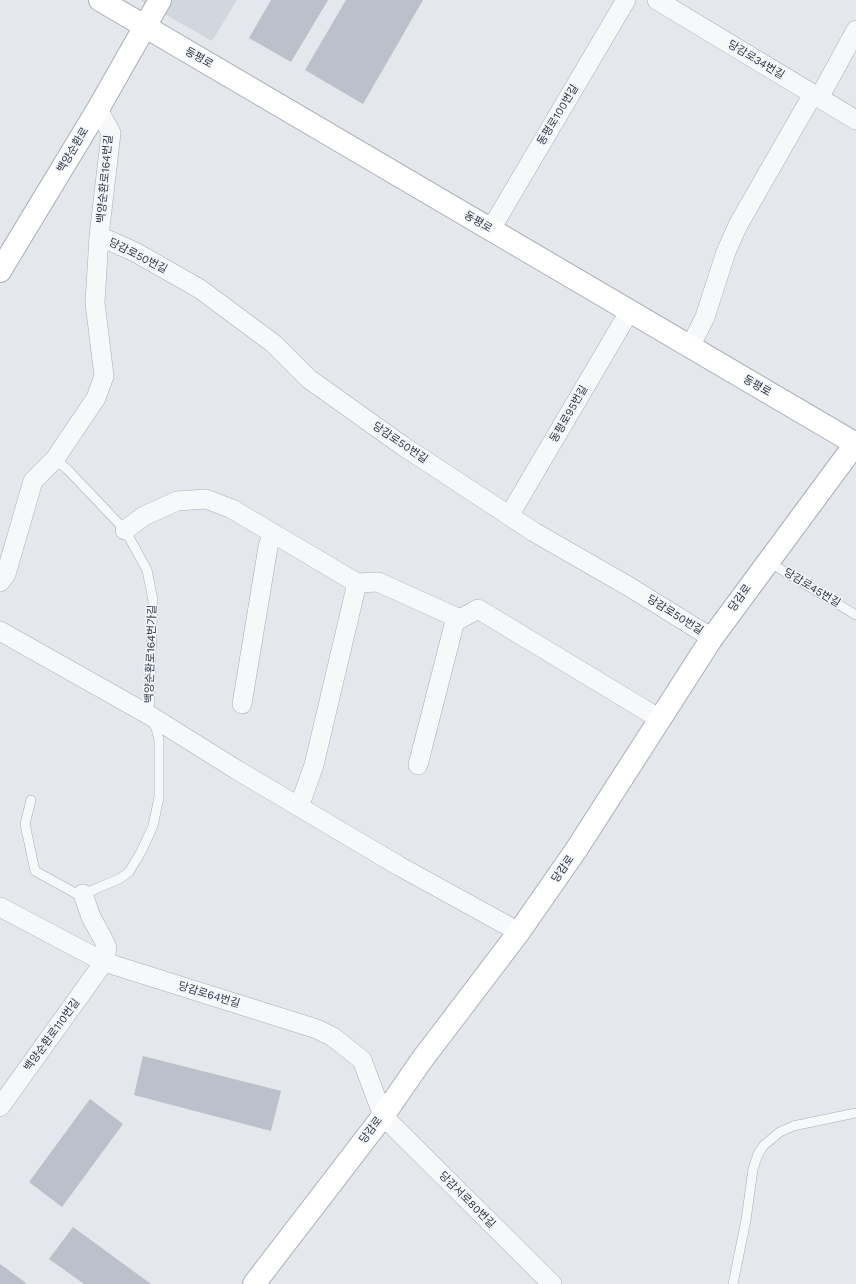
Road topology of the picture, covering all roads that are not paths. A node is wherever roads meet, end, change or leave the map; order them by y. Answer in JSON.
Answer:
{"nodes":[{"id":1,"x":100,"y":0,"type":"edge"},
{"id":2,"x":160,"y":0,"type":"edge"},
{"id":3,"x":626,"y":0,"type":"edge"},
{"id":4,"x":657,"y":0,"type":"edge"},
{"id":5,"x":145,"y":27,"type":"junction"},
{"id":6,"x":856,"y":30,"type":"edge"},
{"id":7,"x":816,"y":96,"type":"junction"},
{"id":8,"x":98,"y":109,"type":"junction"},
{"id":9,"x":856,"y":120,"type":"edge"},
{"id":10,"x":491,"y":229,"type":"junction"},
{"id":11,"x":100,"y":236,"type":"junction"},
{"id":12,"x":0,"y":271,"type":"edge"},
{"id":13,"x":629,"y":312,"type":"junction"},
{"id":14,"x":690,"y":347,"type":"junction"},
{"id":15,"x":856,"y":444,"type":"edge"},
{"id":16,"x":55,"y":459,"type":"junction"},
{"id":17,"x":509,"y":516,"type":"junction"},
{"id":18,"x":125,"y":530,"type":"junction"},
{"id":19,"x":272,"y":533,"type":"junction"},
{"id":20,"x":767,"y":561,"type":"junction"},
{"id":21,"x":0,"y":582,"type":"edge"},
{"id":22,"x":356,"y":583,"type":"junction"},
{"id":23,"x":856,"y":614,"type":"edge"},
{"id":24,"x":456,"y":617,"type":"junction"},
{"id":25,"x":0,"y":631,"type":"edge"},
{"id":26,"x":712,"y":638,"type":"junction"},
{"id":27,"x":242,"y":704,"type":"dead end"},
{"id":28,"x":150,"y":715,"type":"junction"},
{"id":29,"x":660,"y":719,"type":"junction"},
{"id":30,"x":418,"y":765,"type":"dead end"},
{"id":31,"x":32,"y":800,"type":"dead end"},
{"id":32,"x":299,"y":807,"type":"junction"},
{"id":33,"x":83,"y":894,"type":"junction"},
{"id":34,"x":0,"y":907,"type":"edge"},
{"id":35,"x":519,"y":932,"type":"junction"},
{"id":36,"x":104,"y":962,"type":"junction"},
{"id":37,"x":0,"y":1107,"type":"edge"},
{"id":38,"x":856,"y":1113,"type":"edge"},
{"id":39,"x":383,"y":1116,"type":"junction"},
{"id":40,"x":254,"y":1284,"type":"edge"},
{"id":41,"x":552,"y":1284,"type":"edge"},
{"id":42,"x":733,"y":1284,"type":"edge"}],
"edges":[{"from":1,"to":5,"type":"main road","name":"동평로"},
{"from":2,"to":5,"type":"main road","name":"백양순환로"},
{"from":3,"to":10,"type":"street","name":"동평로100번길"},
{"from":4,"to":7,"type":"street","name":"당감로34번길"},
{"from":5,"to":8,"type":"main road","name":"백양순환로"},
{"from":5,"to":10,"type":"main road","name":"동평로"},
{"from":6,"to":7,"type":"street"},
{"from":7,"to":9,"type":"street","name":"당감로34번길"},
{"from":7,"to":14,"type":"street"},
{"from":8,"to":11,"type":"street","name":"백양순환로164번길"},
{"from":8,"to":12,"type":"main road","name":"백양순환로"},
{"from":10,"to":13,"type":"main road","name":"동평로"},
{"from":11,"to":16,"type":"street","name":"백양순환로164번길"},
{"from":11,"to":17,"type":"street","name":"당감로50번길"},
{"from":13,"to":14,"type":"main road","name":"동평로"},
{"from":13,"to":17,"type":"street","name":"동평로95번길"},
{"from":14,"to":15,"type":"main road","name":"동평로"},
{"from":15,"to":20,"type":"main road","name":"당감로"},
{"from":16,"to":18,"type":"lane","name":"백양순환로164번가길"},
{"from":16,"to":21,"type":"street","name":"백양순환로164번길"},
{"from":17,"to":26,"type":"street","name":"당감로50번길"},
{"from":18,"to":19,"type":"street"},
{"from":18,"to":28,"type":"lane","name":"백양순환로164번가길"},
{"from":19,"to":22,"type":"street"},
{"from":19,"to":27,"type":"street"},
{"from":20,"to":23,"type":"lane","name":"당감로45번길"},
{"from":20,"to":26,"type":"main road","name":"당감로"},
{"from":22,"to":24,"type":"street"},
{"from":22,"to":32,"type":"street"},
{"from":24,"to":29,"type":"street"},
{"from":24,"to":30,"type":"street"},
{"from":25,"to":28,"type":"street"},
{"from":26,"to":29,"type":"main road","name":"당감로"},
{"from":28,"to":32,"type":"street"},
{"from":28,"to":33,"type":"lane","name":"백양순환로164번가길"},
{"from":29,"to":35,"type":"main road","name":"당감로"},
{"from":31,"to":33,"type":"lane"},
{"from":32,"to":35,"type":"street"},
{"from":33,"to":36,"type":"street"},
{"from":34,"to":36,"type":"street","name":"당감로64번길"},
{"from":35,"to":39,"type":"main road","name":"당감로"},
{"from":36,"to":37,"type":"street","name":"백양순환로110번길"},
{"from":36,"to":39,"type":"street","name":"당감로64번길"},
{"from":38,"to":42,"type":"lane"},
{"from":39,"to":40,"type":"main road","name":"당감로"},
{"from":39,"to":41,"type":"street","name":"당감서로80번길"}]}
